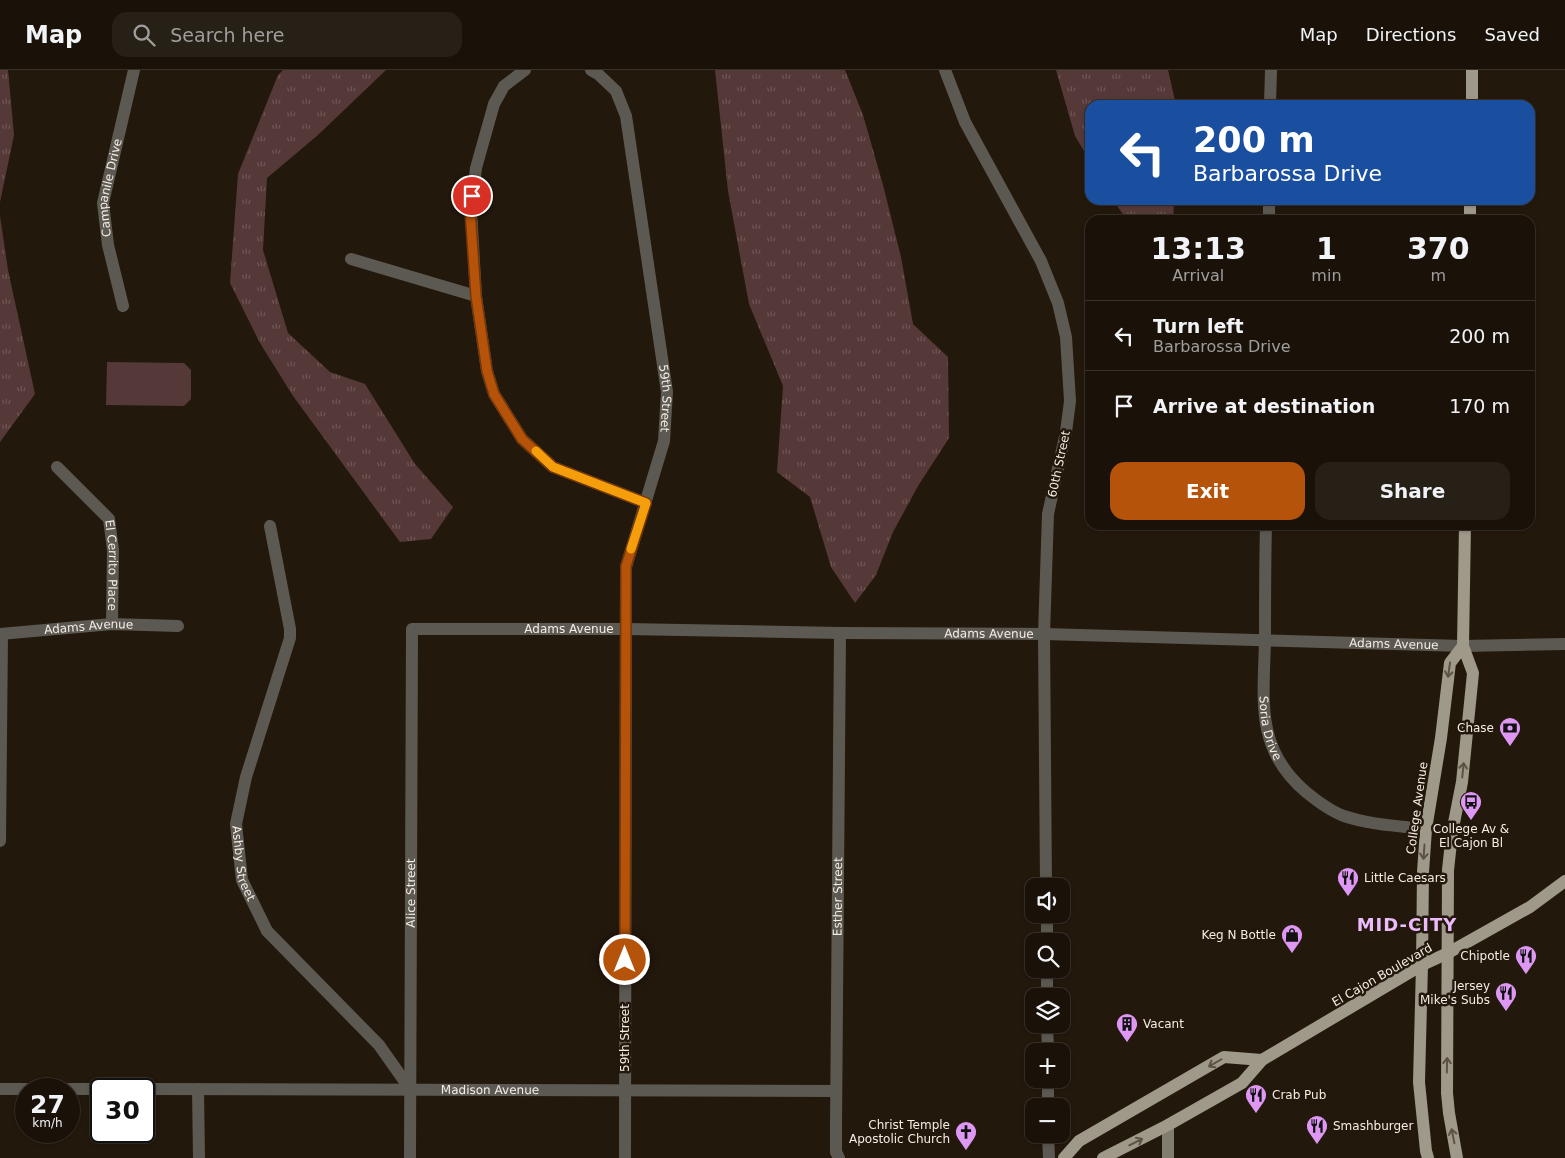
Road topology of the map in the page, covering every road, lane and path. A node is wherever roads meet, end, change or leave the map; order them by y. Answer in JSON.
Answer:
{"nodes":[{"id":1,"x":134,"y":70,"type":"edge"},
{"id":2,"x":525,"y":70,"type":"edge"},
{"id":3,"x":591,"y":70,"type":"edge"},
{"id":4,"x":945,"y":70,"type":"edge"},
{"id":5,"x":1271,"y":70,"type":"edge"},
{"id":6,"x":1472,"y":70,"type":"edge"},
{"id":7,"x":1270,"y":100,"type":"edge"},
{"id":8,"x":1472,"y":100,"type":"edge"},
{"id":9,"x":352,"y":259,"type":"dead end"},
{"id":10,"x":476,"y":296,"type":"junction"},
{"id":11,"x":123,"y":306,"type":"dead end"},
{"id":12,"x":57,"y":467,"type":"dead end"},
{"id":13,"x":646,"y":503,"type":"junction"},
{"id":14,"x":270,"y":526,"type":"dead end"},
{"id":15,"x":1266,"y":530,"type":"edge"},
{"id":16,"x":1465,"y":530,"type":"edge"},
{"id":17,"x":112,"y":624,"type":"junction"},
{"id":18,"x":178,"y":626,"type":"dead end"},
{"id":19,"x":412,"y":629,"type":"joint"},
{"id":20,"x":626,"y":629,"type":"junction"},
{"id":21,"x":840,"y":633,"type":"junction"},
{"id":22,"x":1,"y":634,"type":"edge"},
{"id":23,"x":1044,"y":634,"type":"junction"},
{"id":24,"x":1264,"y":640,"type":"junction"},
{"id":25,"x":1565,"y":644,"type":"edge"},
{"id":26,"x":1463,"y":646,"type":"junction"},
{"id":27,"x":1426,"y":829,"type":"junction"},
{"id":28,"x":0,"y":840,"type":"edge"},
{"id":29,"x":1046,"y":878,"type":"edge"},
{"id":30,"x":1565,"y":881,"type":"edge"},
{"id":31,"x":1448,"y":953,"type":"junction"},
{"id":32,"x":1422,"y":965,"type":"junction"},
{"id":33,"x":1262,"y":1060,"type":"junction"},
{"id":34,"x":0,"y":1089,"type":"edge"},
{"id":35,"x":15,"y":1089,"type":"edge"},
{"id":36,"x":155,"y":1089,"type":"edge"},
{"id":37,"x":198,"y":1089,"type":"junction"},
{"id":38,"x":410,"y":1089,"type":"junction"},
{"id":39,"x":625,"y":1090,"type":"junction"},
{"id":40,"x":836,"y":1091,"type":"junction"},
{"id":41,"x":1420,"y":1109,"type":"junction"},
{"id":42,"x":1168,"y":1125,"type":"junction"},
{"id":43,"x":1048,"y":1143,"type":"edge"},
{"id":44,"x":199,"y":1158,"type":"edge"},
{"id":45,"x":410,"y":1158,"type":"edge"},
{"id":46,"x":625,"y":1158,"type":"edge"},
{"id":47,"x":839,"y":1158,"type":"edge"},
{"id":48,"x":1049,"y":1158,"type":"edge"},
{"id":49,"x":1064,"y":1158,"type":"edge"},
{"id":50,"x":1103,"y":1158,"type":"edge"},
{"id":51,"x":1168,"y":1158,"type":"edge"},
{"id":52,"x":1421,"y":1158,"type":"edge"},
{"id":53,"x":1428,"y":1158,"type":"edge"},
{"id":54,"x":1457,"y":1158,"type":"edge"}],
"edges":[{"from":1,"to":11,"type":"street","name":"Campanile Drive"},
{"from":2,"to":10,"type":"street"},
{"from":3,"to":13,"type":"street","name":"59th Street"},
{"from":4,"to":23,"type":"street","name":"60th Street"},
{"from":5,"to":7,"type":"street"},
{"from":6,"to":8,"type":"main road"},
{"from":9,"to":10,"type":"street"},
{"from":10,"to":13,"type":"street"},
{"from":12,"to":17,"type":"street","name":"El Cerrito Place"},
{"from":13,"to":20,"type":"street","name":"59th Street"},
{"from":14,"to":38,"type":"street","name":"Ashby Street"},
{"from":15,"to":24,"type":"street","name":"Soria Drive"},
{"from":16,"to":26,"type":"main road"},
{"from":17,"to":18,"type":"street","name":"Adams Avenue"},
{"from":17,"to":22,"type":"street","name":"Adams Avenue"},
{"from":19,"to":20,"type":"street","name":"Adams Avenue"},
{"from":19,"to":38,"type":"street","name":"Alice Street"},
{"from":20,"to":21,"type":"street","name":"Adams Avenue"},
{"from":20,"to":39,"type":"street","name":"59th Street"},
{"from":21,"to":23,"type":"street","name":"Adams Avenue"},
{"from":21,"to":40,"type":"street","name":"Esther Street"},
{"from":22,"to":28,"type":"street"},
{"from":23,"to":24,"type":"street","name":"Adams Avenue"},
{"from":23,"to":29,"type":"street","name":"60th Street"},
{"from":24,"to":26,"type":"street","name":"Adams Avenue"},
{"from":24,"to":27,"type":"street","name":"Soria Drive"},
{"from":25,"to":26,"type":"street","name":"Adams Avenue"},
{"from":26,"to":27,"type":"main road","name":"College Avenue","one_way":true},
{"from":31,"to":26,"type":"main road","one_way":true},
{"from":27,"to":32,"type":"main road","name":"College Avenue","one_way":true},
{"from":30,"to":31,"type":"main road","name":"El Cajon Boulevard"},
{"from":31,"to":32,"type":"main road","name":"El Cajon Boulevard"},
{"from":54,"to":31,"type":"main road","one_way":true},
{"from":32,"to":33,"type":"main road","name":"El Cajon Boulevard"},
{"from":32,"to":41,"type":"main road","name":"College Avenue"},
{"from":33,"to":42,"type":"main road","name":"El Cajon Boulevard"},
{"from":33,"to":49,"type":"main road","one_way":true},
{"from":34,"to":35,"type":"street"},
{"from":36,"to":37,"type":"street","name":"Madison Avenue"},
{"from":37,"to":38,"type":"street","name":"Madison Avenue"},
{"from":37,"to":44,"type":"street"},
{"from":38,"to":39,"type":"street","name":"Madison Avenue"},
{"from":38,"to":45,"type":"street","name":"Alice Street"},
{"from":39,"to":40,"type":"street","name":"Madison Avenue"},
{"from":39,"to":46,"type":"street","name":"59th Street"},
{"from":40,"to":47,"type":"street","name":"Esther Street"},
{"from":41,"to":52,"type":"main road"},
{"from":41,"to":53,"type":"main road","name":"College Avenue"},
{"from":50,"to":42,"type":"main road","name":"El Cajon Boulevard","one_way":true},
{"from":42,"to":51,"type":"street"},
{"from":43,"to":48,"type":"street"}]}
